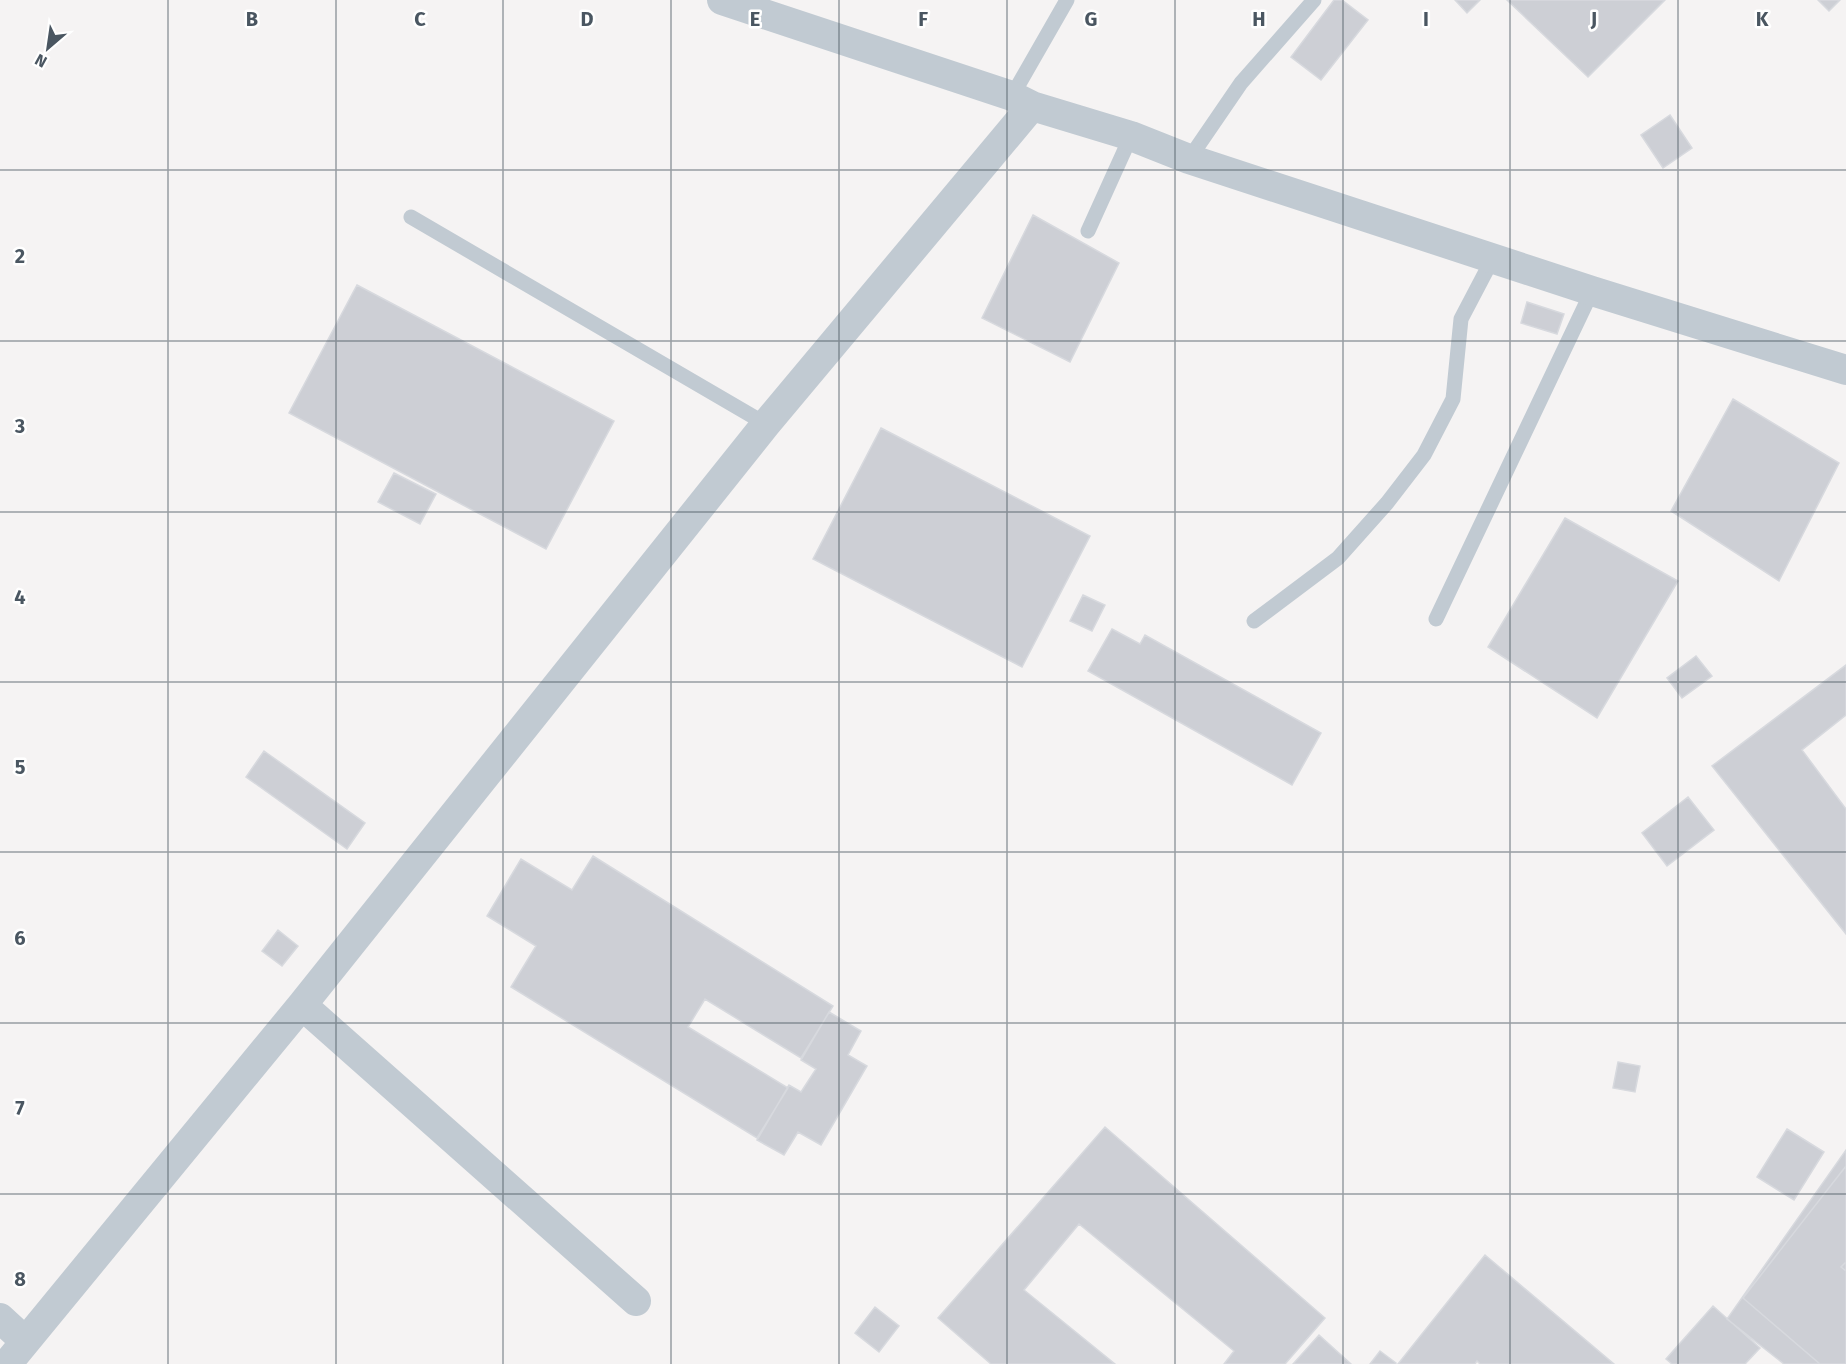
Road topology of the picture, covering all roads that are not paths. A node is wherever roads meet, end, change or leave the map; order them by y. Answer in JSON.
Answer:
{"nodes":[{"id":1,"x":722,"y":0,"type":"edge"},
{"id":2,"x":1066,"y":0,"type":"edge"},
{"id":3,"x":1314,"y":0,"type":"edge"},
{"id":4,"x":1022,"y":101,"type":"junction"},
{"id":5,"x":1131,"y":136,"type":"junction"},
{"id":6,"x":1189,"y":159,"type":"junction"},
{"id":7,"x":411,"y":217,"type":"dead end"},
{"id":8,"x":1088,"y":231,"type":"dead end"},
{"id":9,"x":1493,"y":258,"type":"junction"},
{"id":10,"x":1592,"y":291,"type":"junction"},
{"id":11,"x":1846,"y":370,"type":"edge"},
{"id":12,"x":766,"y":424,"type":"junction"},
{"id":13,"x":1436,"y":619,"type":"dead end"},
{"id":14,"x":1254,"y":621,"type":"dead end"},
{"id":15,"x":302,"y":1005,"type":"junction"},
{"id":16,"x":636,"y":1301,"type":"dead end"},
{"id":17,"x":0,"y":1318,"type":"edge"},
{"id":18,"x":26,"y":1341,"type":"junction"},
{"id":19,"x":7,"y":1364,"type":"edge"}],
"edges":[{"from":1,"to":4,"type":"street"},
{"from":2,"to":4,"type":"lane"},
{"from":3,"to":6,"type":"lane"},
{"from":4,"to":5,"type":"street"},
{"from":4,"to":12,"type":"street"},
{"from":5,"to":6,"type":"street"},
{"from":5,"to":8,"type":"lane"},
{"from":6,"to":9,"type":"street"},
{"from":7,"to":12,"type":"lane"},
{"from":9,"to":10,"type":"street"},
{"from":9,"to":14,"type":"lane"},
{"from":10,"to":11,"type":"street"},
{"from":10,"to":13,"type":"lane"},
{"from":12,"to":15,"type":"street"},
{"from":15,"to":16,"type":"street"},
{"from":15,"to":18,"type":"street"},
{"from":17,"to":18,"type":"street"},
{"from":18,"to":19,"type":"street"}]}
